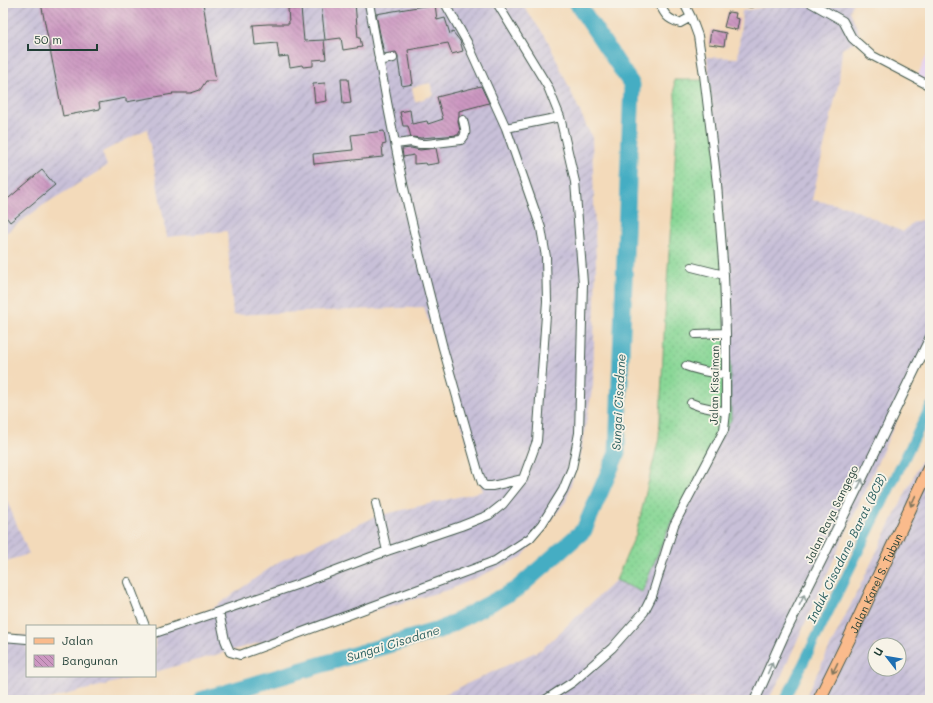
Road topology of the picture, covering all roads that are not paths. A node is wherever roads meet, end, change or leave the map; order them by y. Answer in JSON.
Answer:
{"nodes":[{"id":1,"x":369,"y":3,"type":"edge"},
{"id":2,"x":445,"y":3,"type":"edge"},
{"id":3,"x":496,"y":3,"type":"edge"},
{"id":4,"x":659,"y":3,"type":"edge"},
{"id":5,"x":684,"y":3,"type":"edge"},
{"id":6,"x":811,"y":3,"type":"edge"},
{"id":7,"x":691,"y":17,"type":"junction"},
{"id":8,"x":393,"y":58,"type":"dead end"},
{"id":9,"x":379,"y":61,"type":"junction"},
{"id":10,"x":930,"y":86,"type":"edge"},
{"id":11,"x":560,"y":118,"type":"junction"},
{"id":12,"x":463,"y":120,"type":"dead end"},
{"id":13,"x":506,"y":128,"type":"junction"},
{"id":14,"x":396,"y":144,"type":"junction"},
{"id":15,"x":692,"y":266,"type":"dead end"},
{"id":16,"x":724,"y":275,"type":"junction"},
{"id":17,"x":726,"y":333,"type":"junction"},
{"id":18,"x":696,"y":334,"type":"dead end"},
{"id":19,"x":930,"y":338,"type":"edge"},
{"id":20,"x":686,"y":366,"type":"dead end"},
{"id":21,"x":726,"y":375,"type":"junction"},
{"id":22,"x":691,"y":403,"type":"dead end"},
{"id":23,"x":726,"y":412,"type":"junction"},
{"id":24,"x":930,"y":466,"type":"edge"},
{"id":25,"x":523,"y":479,"type":"junction"},
{"id":26,"x":376,"y":504,"type":"dead end"},
{"id":27,"x":387,"y":551,"type":"junction"},
{"id":28,"x":128,"y":582,"type":"dead end"},
{"id":29,"x":219,"y":612,"type":"junction"},
{"id":30,"x":146,"y":625,"type":"edge"},
{"id":31,"x":156,"y":633,"type":"edge"},
{"id":32,"x":3,"y":637,"type":"edge"},
{"id":33,"x":26,"y":639,"type":"edge"},
{"id":34,"x":545,"y":700,"type":"edge"},
{"id":35,"x":755,"y":700,"type":"edge"},
{"id":36,"x":819,"y":700,"type":"edge"}],
"edges":[{"from":1,"to":9,"type":"street"},
{"from":2,"to":13,"type":"street"},
{"from":3,"to":11,"type":"street"},
{"from":4,"to":7,"type":"street"},
{"from":5,"to":7,"type":"street","name":"Jalan Kisaiman 1"},
{"from":6,"to":10,"type":"street"},
{"from":7,"to":16,"type":"street","name":"Jalan Kisaiman 1"},
{"from":8,"to":9,"type":"street"},
{"from":9,"to":14,"type":"street"},
{"from":11,"to":13,"type":"street"},
{"from":11,"to":29,"type":"street"},
{"from":12,"to":14,"type":"street"},
{"from":13,"to":25,"type":"street"},
{"from":14,"to":25,"type":"street"},
{"from":15,"to":16,"type":"street"},
{"from":16,"to":17,"type":"street","name":"Jalan Kisaiman 1"},
{"from":17,"to":18,"type":"street"},
{"from":17,"to":21,"type":"street","name":"Jalan Kisaiman 1"},
{"from":35,"to":19,"type":"street","name":"Jalan Raya Sangego","one_way":true},
{"from":20,"to":21,"type":"street"},
{"from":21,"to":23,"type":"street","name":"Jalan Kisaiman 1"},
{"from":22,"to":23,"type":"street"},
{"from":23,"to":34,"type":"street","name":"Jalan Kisaiman 1"},
{"from":24,"to":36,"type":"main road","name":"Jalan Karel S. Tubun","one_way":true},
{"from":25,"to":27,"type":"street"},
{"from":26,"to":27,"type":"street"},
{"from":27,"to":29,"type":"street"},
{"from":28,"to":30,"type":"street"},
{"from":29,"to":31,"type":"street"},
{"from":32,"to":33,"type":"street"}]}
